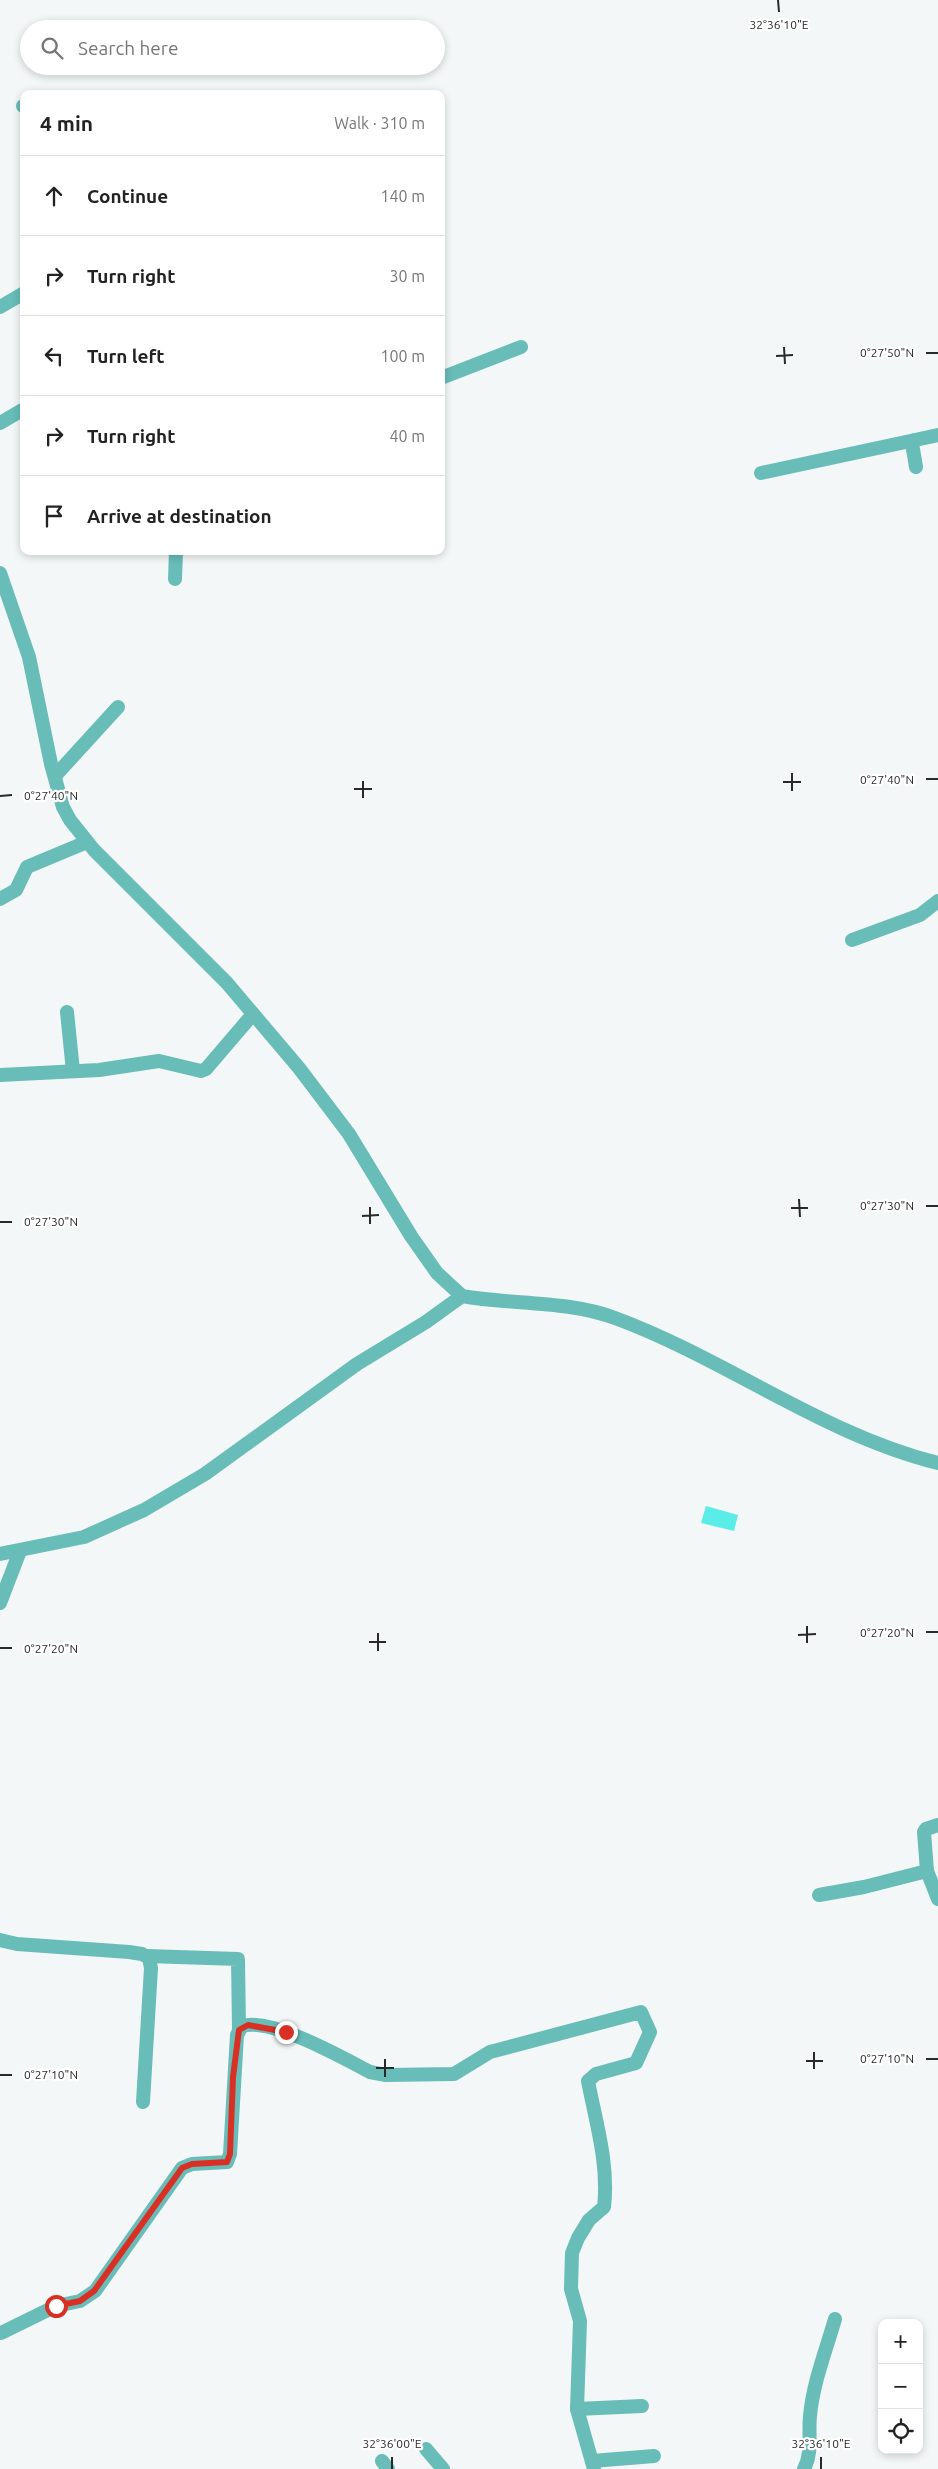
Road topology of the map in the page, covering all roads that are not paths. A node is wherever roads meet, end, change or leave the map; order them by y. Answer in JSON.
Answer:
{"nodes":[{"id":1,"x":20,"y":295,"type":"edge"},
{"id":2,"x":0,"y":307,"type":"edge"},
{"id":3,"x":521,"y":347,"type":"dead end"},
{"id":4,"x":445,"y":376,"type":"edge"},
{"id":5,"x":20,"y":411,"type":"edge"},
{"id":6,"x":0,"y":422,"type":"edge"},
{"id":7,"x":938,"y":435,"type":"edge"},
{"id":8,"x":914,"y":440,"type":"junction"},
{"id":9,"x":916,"y":467,"type":"dead end"},
{"id":10,"x":762,"y":473,"type":"dead end"},
{"id":11,"x":176,"y":555,"type":"edge"},
{"id":12,"x":0,"y":573,"type":"edge"},
{"id":13,"x":175,"y":579,"type":"dead end"},
{"id":14,"x":4,"y":596,"type":"edge"},
{"id":15,"x":118,"y":708,"type":"dead end"},
{"id":16,"x":55,"y":776,"type":"junction"},
{"id":17,"x":88,"y":842,"type":"junction"},
{"id":18,"x":0,"y":899,"type":"edge"},
{"id":19,"x":938,"y":901,"type":"edge"},
{"id":20,"x":852,"y":940,"type":"dead end"},
{"id":21,"x":67,"y":1012,"type":"dead end"},
{"id":22,"x":253,"y":1014,"type":"junction"},
{"id":23,"x":73,"y":1072,"type":"junction"},
{"id":24,"x":0,"y":1075,"type":"edge"},
{"id":25,"x":462,"y":1296,"type":"junction"},
{"id":26,"x":938,"y":1463,"type":"edge"},
{"id":27,"x":20,"y":1551,"type":"junction"},
{"id":28,"x":0,"y":1554,"type":"edge"},
{"id":29,"x":0,"y":1603,"type":"edge"},
{"id":30,"x":938,"y":1825,"type":"edge"},
{"id":31,"x":927,"y":1871,"type":"junction"},
{"id":32,"x":819,"y":1895,"type":"dead end"},
{"id":33,"x":938,"y":1899,"type":"edge"},
{"id":34,"x":0,"y":1940,"type":"edge"},
{"id":35,"x":147,"y":1956,"type":"junction"},
{"id":36,"x":239,"y":2030,"type":"junction"},
{"id":37,"x":144,"y":2102,"type":"dead end"},
{"id":38,"x":835,"y":2319,"type":"dead end"},
{"id":39,"x":1,"y":2333,"type":"dead end"},
{"id":40,"x":642,"y":2406,"type":"dead end"},
{"id":41,"x":577,"y":2409,"type":"junction"},
{"id":42,"x":426,"y":2449,"type":"dead end"},
{"id":43,"x":654,"y":2456,"type":"dead end"},
{"id":44,"x":593,"y":2465,"type":"edge"},
{"id":45,"x":443,"y":2469,"type":"edge"},
{"id":46,"x":804,"y":2469,"type":"edge"}],
"edges":[{"from":1,"to":2,"type":"street"},
{"from":3,"to":4,"type":"street"},
{"from":5,"to":6,"type":"street"},
{"from":7,"to":8,"type":"street"},
{"from":8,"to":9,"type":"street"},
{"from":8,"to":10,"type":"street"},
{"from":11,"to":13,"type":"street"},
{"from":12,"to":14,"type":"street"},
{"from":14,"to":16,"type":"street"},
{"from":15,"to":16,"type":"street"},
{"from":16,"to":17,"type":"street"},
{"from":17,"to":18,"type":"street"},
{"from":17,"to":22,"type":"street"},
{"from":19,"to":20,"type":"street"},
{"from":21,"to":23,"type":"street"},
{"from":22,"to":23,"type":"street"},
{"from":22,"to":25,"type":"street"},
{"from":23,"to":24,"type":"street"},
{"from":25,"to":26,"type":"street"},
{"from":25,"to":27,"type":"street"},
{"from":27,"to":28,"type":"street"},
{"from":27,"to":29,"type":"street"},
{"from":30,"to":31,"type":"street"},
{"from":31,"to":32,"type":"street"},
{"from":31,"to":33,"type":"street"},
{"from":34,"to":35,"type":"street"},
{"from":35,"to":36,"type":"street"},
{"from":35,"to":37,"type":"street"},
{"from":36,"to":39,"type":"street"},
{"from":36,"to":41,"type":"street"},
{"from":38,"to":46,"type":"street"},
{"from":40,"to":41,"type":"street"},
{"from":41,"to":44,"type":"street"},
{"from":42,"to":45,"type":"street"},
{"from":43,"to":44,"type":"street"}]}
